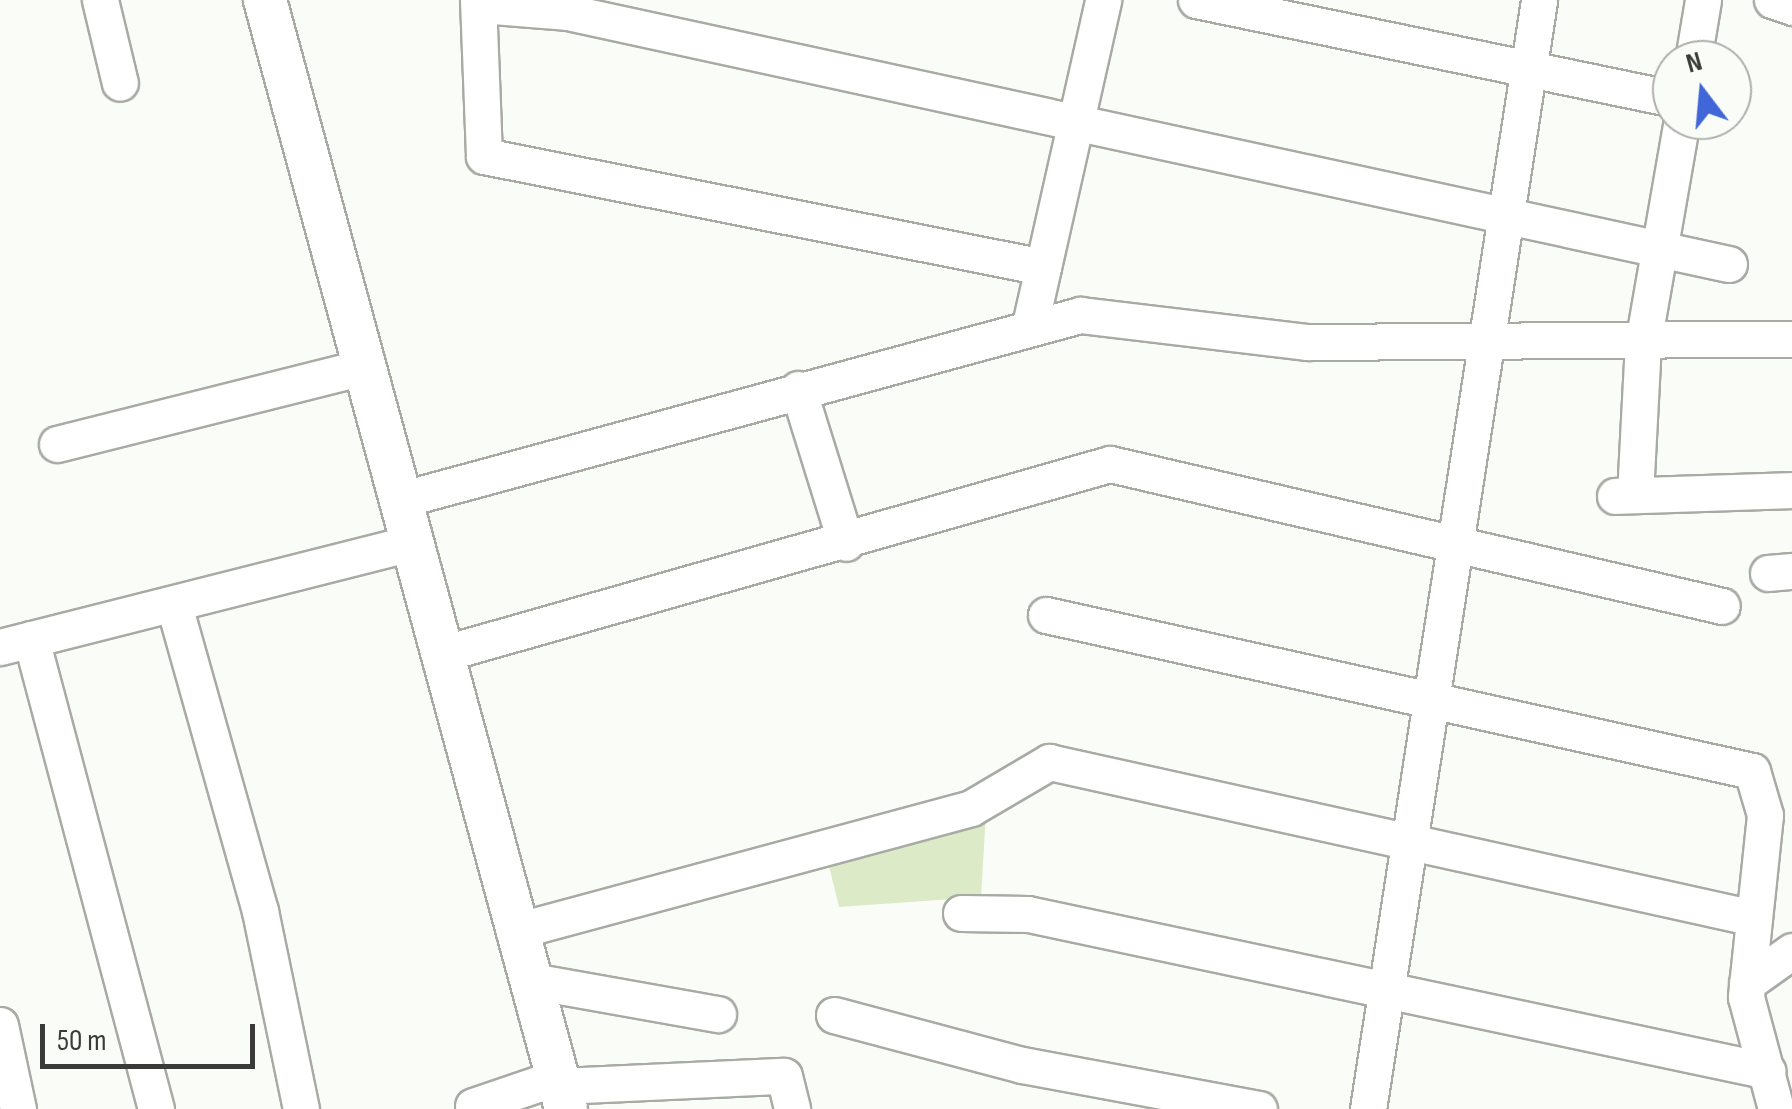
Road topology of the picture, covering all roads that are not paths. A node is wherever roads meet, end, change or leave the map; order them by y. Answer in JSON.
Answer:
{"nodes":[{"id":1,"x":100,"y":0,"type":"edge"},
{"id":2,"x":265,"y":0,"type":"edge"},
{"id":3,"x":1103,"y":0,"type":"edge"},
{"id":4,"x":1196,"y":0,"type":"edge"},
{"id":5,"x":1539,"y":0,"type":"edge"},
{"id":6,"x":1703,"y":0,"type":"edge"},
{"id":7,"x":1772,"y":0,"type":"edge"},
{"id":8,"x":478,"y":2,"type":"edge"},
{"id":9,"x":570,"y":6,"type":"edge"},
{"id":10,"x":1792,"y":7,"type":"edge"},
{"id":11,"x":1696,"y":40,"type":"edge"},
{"id":12,"x":1532,"y":72,"type":"junction"},
{"id":13,"x":120,"y":83,"type":"dead end"},
{"id":14,"x":1652,"y":95,"type":"edge"},
{"id":15,"x":1073,"y":120,"type":"junction"},
{"id":16,"x":1679,"y":140,"type":"edge"},
{"id":17,"x":1507,"y":216,"type":"junction"},
{"id":18,"x":1660,"y":247,"type":"junction"},
{"id":19,"x":1729,"y":264,"type":"dead end"},
{"id":20,"x":1043,"y":267,"type":"junction"},
{"id":21,"x":1030,"y":325,"type":"junction"},
{"id":22,"x":1792,"y":339,"type":"edge"},
{"id":23,"x":1643,"y":343,"type":"junction"},
{"id":24,"x":1491,"y":344,"type":"junction"},
{"id":25,"x":367,"y":366,"type":"junction"},
{"id":26,"x":798,"y":389,"type":"junction"},
{"id":27,"x":57,"y":444,"type":"dead end"},
{"id":28,"x":1792,"y":490,"type":"edge"},
{"id":29,"x":403,"y":499,"type":"junction"},
{"id":30,"x":414,"y":542,"type":"junction"},
{"id":31,"x":846,"y":543,"type":"junction"},
{"id":32,"x":1457,"y":549,"type":"junction"},
{"id":33,"x":174,"y":605,"type":"junction"},
{"id":34,"x":1722,"y":606,"type":"dead end"},
{"id":35,"x":1046,"y":615,"type":"dead end"},
{"id":36,"x":16,"y":643,"type":"edge"},
{"id":37,"x":445,"y":653,"type":"junction"},
{"id":38,"x":1435,"y":699,"type":"junction"},
{"id":39,"x":1779,"y":823,"type":"edge"},
{"id":40,"x":1412,"y":844,"type":"junction"},
{"id":41,"x":961,"y":913,"type":"dead end"},
{"id":42,"x":1754,"y":918,"type":"junction"},
{"id":43,"x":518,"y":930,"type":"junction"},
{"id":44,"x":1792,"y":951,"type":"edge"},
{"id":45,"x":532,"y":980,"type":"junction"},
{"id":46,"x":1747,"y":984,"type":"junction"},
{"id":47,"x":1386,"y":988,"type":"junction"},
{"id":48,"x":718,"y":1014,"type":"dead end"},
{"id":49,"x":834,"y":1015,"type":"dead end"},
{"id":50,"x":0,"y":1025,"type":"edge"},
{"id":51,"x":1768,"y":1072,"type":"junction"},
{"id":52,"x":562,"y":1091,"type":"edge"},
{"id":53,"x":473,"y":1106,"type":"dead end"},
{"id":54,"x":18,"y":1109,"type":"edge"},
{"id":55,"x":156,"y":1109,"type":"edge"},
{"id":56,"x":300,"y":1109,"type":"edge"},
{"id":57,"x":792,"y":1109,"type":"edge"},
{"id":58,"x":1259,"y":1109,"type":"edge"},
{"id":59,"x":1368,"y":1109,"type":"edge"},
{"id":60,"x":1776,"y":1109,"type":"edge"}],
"edges":[{"from":1,"to":13,"type":"street"},
{"from":2,"to":25,"type":"street"},
{"from":3,"to":15,"type":"street"},
{"from":4,"to":12,"type":"street"},
{"from":5,"to":12,"type":"street"},
{"from":6,"to":11,"type":"street"},
{"from":7,"to":10,"type":"street"},
{"from":8,"to":9,"type":"street"},
{"from":8,"to":20,"type":"street"},
{"from":9,"to":15,"type":"street"},
{"from":12,"to":14,"type":"street"},
{"from":12,"to":17,"type":"street"},
{"from":15,"to":17,"type":"street"},
{"from":15,"to":20,"type":"street"},
{"from":16,"to":18,"type":"street"},
{"from":17,"to":18,"type":"street"},
{"from":17,"to":24,"type":"street"},
{"from":18,"to":19,"type":"street"},
{"from":18,"to":23,"type":"street"},
{"from":20,"to":21,"type":"street"},
{"from":21,"to":24,"type":"street"},
{"from":21,"to":26,"type":"street"},
{"from":22,"to":23,"type":"street"},
{"from":23,"to":24,"type":"street"},
{"from":23,"to":28,"type":"street"},
{"from":24,"to":32,"type":"street"},
{"from":25,"to":27,"type":"street"},
{"from":25,"to":29,"type":"street"},
{"from":26,"to":29,"type":"street"},
{"from":26,"to":31,"type":"street"},
{"from":29,"to":30,"type":"street"},
{"from":30,"to":33,"type":"street"},
{"from":30,"to":37,"type":"street"},
{"from":31,"to":32,"type":"street"},
{"from":31,"to":37,"type":"street"},
{"from":32,"to":34,"type":"street"},
{"from":32,"to":38,"type":"street"},
{"from":33,"to":36,"type":"street"},
{"from":33,"to":56,"type":"street"},
{"from":35,"to":38,"type":"street"},
{"from":36,"to":55,"type":"street"},
{"from":37,"to":43,"type":"street"},
{"from":38,"to":39,"type":"street"},
{"from":38,"to":40,"type":"street"},
{"from":39,"to":42,"type":"street"},
{"from":40,"to":42,"type":"street"},
{"from":40,"to":43,"type":"street"},
{"from":40,"to":47,"type":"street"},
{"from":41,"to":47,"type":"street"},
{"from":42,"to":46,"type":"street"},
{"from":43,"to":45,"type":"street"},
{"from":44,"to":46,"type":"street"},
{"from":45,"to":48,"type":"street"},
{"from":45,"to":52,"type":"street"},
{"from":46,"to":51,"type":"street"},
{"from":47,"to":51,"type":"street"},
{"from":47,"to":59,"type":"street"},
{"from":49,"to":58,"type":"street"},
{"from":50,"to":54,"type":"street"},
{"from":51,"to":60,"type":"street"},
{"from":52,"to":53,"type":"street"},
{"from":52,"to":57,"type":"street"}]}
